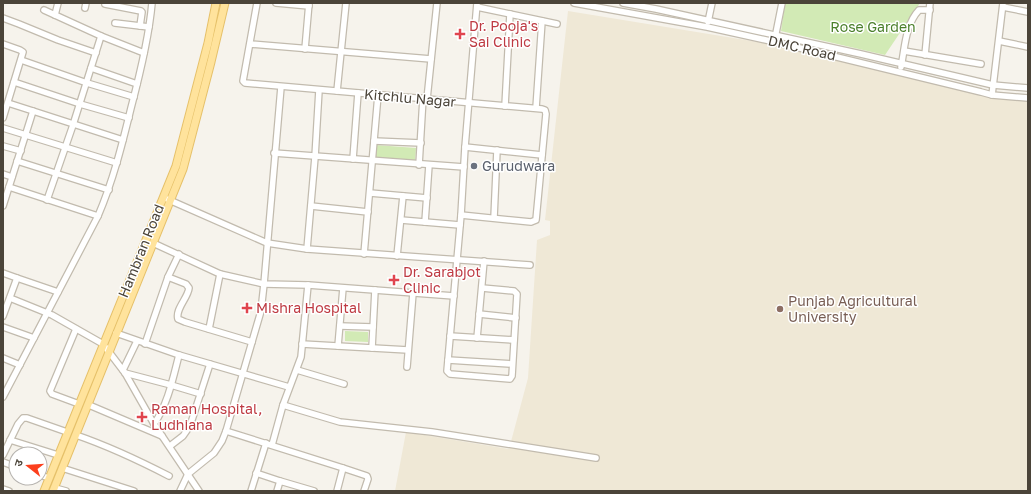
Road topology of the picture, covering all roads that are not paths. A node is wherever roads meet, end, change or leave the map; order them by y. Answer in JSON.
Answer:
{"nodes":[{"id":1,"x":58,"y":3,"type":"edge"},
{"id":2,"x":152,"y":3,"type":"edge"},
{"id":3,"x":216,"y":3,"type":"edge"},
{"id":4,"x":225,"y":3,"type":"edge"},
{"id":5,"x":257,"y":3,"type":"edge"},
{"id":6,"x":276,"y":3,"type":"edge"},
{"id":7,"x":346,"y":3,"type":"edge"},
{"id":8,"x":437,"y":3,"type":"edge"},
{"id":9,"x":574,"y":3,"type":"edge"},
{"id":10,"x":623,"y":3,"type":"edge"},
{"id":11,"x":712,"y":3,"type":"edge"},
{"id":12,"x":782,"y":3,"type":"edge"},
{"id":13,"x":930,"y":3,"type":"edge"},
{"id":14,"x":105,"y":4,"type":"dead end"},
{"id":15,"x":309,"y":4,"type":"edge"},
{"id":16,"x":478,"y":4,"type":"edge"},
{"id":17,"x":583,"y":4,"type":"edge"},
{"id":18,"x":122,"y":5,"type":"edge"},
{"id":19,"x":1003,"y":5,"type":"edge"},
{"id":20,"x":44,"y":10,"type":"dead end"},
{"id":21,"x":930,"y":10,"type":"junction"},
{"id":22,"x":1028,"y":12,"type":"edge"},
{"id":23,"x":510,"y":14,"type":"junction"},
{"id":24,"x":55,"y":15,"type":"junction"},
{"id":25,"x":3,"y":18,"type":"edge"},
{"id":26,"x":708,"y":20,"type":"junction"},
{"id":27,"x":542,"y":21,"type":"junction"},
{"id":28,"x":114,"y":23,"type":"dead end"},
{"id":29,"x":557,"y":24,"type":"dead end"},
{"id":30,"x":140,"y":26,"type":"junction"},
{"id":31,"x":707,"y":27,"type":"junction"},
{"id":32,"x":148,"y":28,"type":"junction"},
{"id":33,"x":776,"y":35,"type":"junction"},
{"id":34,"x":102,"y":36,"type":"junction"},
{"id":35,"x":999,"y":41,"type":"junction"},
{"id":36,"x":775,"y":42,"type":"junction"},
{"id":37,"x":3,"y":44,"type":"edge"},
{"id":38,"x":250,"y":44,"type":"junction"},
{"id":39,"x":1028,"y":47,"type":"edge"},
{"id":40,"x":305,"y":49,"type":"junction"},
{"id":41,"x":904,"y":51,"type":"junction"},
{"id":42,"x":341,"y":52,"type":"junction"},
{"id":43,"x":96,"y":53,"type":"junction"},
{"id":44,"x":144,"y":53,"type":"junction"},
{"id":45,"x":925,"y":55,"type":"junction"},
{"id":46,"x":431,"y":59,"type":"junction"},
{"id":47,"x":21,"y":60,"type":"junction"},
{"id":48,"x":902,"y":64,"type":"junction"},
{"id":49,"x":981,"y":64,"type":"dead end"},
{"id":50,"x":91,"y":68,"type":"junction"},
{"id":51,"x":900,"y":72,"type":"junction"},
{"id":52,"x":14,"y":82,"type":"junction"},
{"id":53,"x":87,"y":83,"type":"junction"},
{"id":54,"x":137,"y":84,"type":"junction"},
{"id":55,"x":993,"y":85,"type":"junction"},
{"id":56,"x":281,"y":87,"type":"junction"},
{"id":57,"x":1028,"y":88,"type":"edge"},
{"id":58,"x":319,"y":90,"type":"junction"},
{"id":59,"x":337,"y":91,"type":"junction"},
{"id":60,"x":358,"y":93,"type":"junction"},
{"id":61,"x":378,"y":95,"type":"junction"},
{"id":62,"x":992,"y":95,"type":"junction"},
{"id":63,"x":134,"y":97,"type":"junction"},
{"id":64,"x":425,"y":98,"type":"junction"},
{"id":65,"x":1028,"y":98,"type":"edge"},
{"id":66,"x":470,"y":102,"type":"junction"},
{"id":67,"x":8,"y":103,"type":"junction"},
{"id":68,"x":80,"y":104,"type":"junction"},
{"id":69,"x":505,"y":106,"type":"junction"},
{"id":70,"x":536,"y":108,"type":"junction"},
{"id":71,"x":33,"y":111,"type":"junction"},
{"id":72,"x":3,"y":118,"type":"edge"},
{"id":73,"x":129,"y":118,"type":"junction"},
{"id":74,"x":73,"y":125,"type":"junction"},
{"id":75,"x":3,"y":128,"type":"edge"},
{"id":76,"x":26,"y":135,"type":"junction"},
{"id":77,"x":123,"y":140,"type":"junction"},
{"id":78,"x":374,"y":141,"type":"junction"},
{"id":79,"x":421,"y":143,"type":"junction"},
{"id":80,"x":3,"y":146,"type":"edge"},
{"id":81,"x":65,"y":147,"type":"junction"},
{"id":82,"x":465,"y":147,"type":"junction"},
{"id":83,"x":497,"y":150,"type":"junction"},
{"id":84,"x":21,"y":151,"type":"junction"},
{"id":85,"x":274,"y":153,"type":"junction"},
{"id":86,"x":542,"y":155,"type":"junction"},
{"id":87,"x":315,"y":157,"type":"junction"},
{"id":88,"x":353,"y":159,"type":"junction"},
{"id":89,"x":17,"y":161,"type":"junction"},
{"id":90,"x":373,"y":161,"type":"junction"},
{"id":91,"x":117,"y":163,"type":"junction"},
{"id":92,"x":420,"y":165,"type":"junction"},
{"id":93,"x":429,"y":165,"type":"junction"},
{"id":94,"x":464,"y":167,"type":"junction"},
{"id":95,"x":3,"y":174,"type":"edge"},
{"id":96,"x":56,"y":174,"type":"junction"},
{"id":97,"x":12,"y":177,"type":"junction"},
{"id":98,"x":9,"y":187,"type":"junction"},
{"id":99,"x":109,"y":190,"type":"junction"},
{"id":100,"x":370,"y":193,"type":"junction"},
{"id":101,"x":403,"y":196,"type":"junction"},
{"id":102,"x":163,"y":197,"type":"junction"},
{"id":103,"x":427,"y":198,"type":"junction"},
{"id":104,"x":47,"y":200,"type":"junction"},
{"id":105,"x":170,"y":201,"type":"junction"},
{"id":106,"x":3,"y":206,"type":"edge"},
{"id":107,"x":311,"y":206,"type":"junction"},
{"id":108,"x":368,"y":212,"type":"junction"},
{"id":109,"x":461,"y":215,"type":"junction"},
{"id":110,"x":98,"y":216,"type":"junction"},
{"id":111,"x":494,"y":218,"type":"junction"},
{"id":112,"x":401,"y":220,"type":"junction"},
{"id":113,"x":426,"y":222,"type":"junction"},
{"id":114,"x":460,"y":225,"type":"junction"},
{"id":115,"x":153,"y":243,"type":"junction"},
{"id":116,"x":267,"y":243,"type":"junction"},
{"id":117,"x":307,"y":249,"type":"junction"},
{"id":118,"x":178,"y":254,"type":"junction"},
{"id":119,"x":364,"y":254,"type":"junction"},
{"id":120,"x":397,"y":256,"type":"junction"},
{"id":121,"x":457,"y":259,"type":"junction"},
{"id":122,"x":484,"y":261,"type":"junction"},
{"id":123,"x":530,"y":265,"type":"dead end"},
{"id":124,"x":3,"y":273,"type":"edge"},
{"id":125,"x":220,"y":274,"type":"junction"},
{"id":126,"x":168,"y":277,"type":"junction"},
{"id":127,"x":17,"y":278,"type":"junction"},
{"id":128,"x":264,"y":284,"type":"junction"},
{"id":129,"x":308,"y":285,"type":"junction"},
{"id":130,"x":343,"y":288,"type":"junction"},
{"id":131,"x":482,"y":288,"type":"junction"},
{"id":132,"x":375,"y":290,"type":"junction"},
{"id":133,"x":58,"y":292,"type":"junction"},
{"id":134,"x":413,"y":293,"type":"junction"},
{"id":135,"x":454,"y":296,"type":"junction"},
{"id":136,"x":10,"y":298,"type":"junction"},
{"id":137,"x":49,"y":314,"type":"junction"},
{"id":138,"x":479,"y":314,"type":"junction"},
{"id":139,"x":3,"y":316,"type":"edge"},
{"id":140,"x":516,"y":318,"type":"junction"},
{"id":141,"x":340,"y":326,"type":"junction"},
{"id":142,"x":3,"y":327,"type":"edge"},
{"id":143,"x":373,"y":327,"type":"junction"},
{"id":144,"x":76,"y":329,"type":"junction"},
{"id":145,"x":209,"y":329,"type":"junction"},
{"id":146,"x":116,"y":333,"type":"junction"},
{"id":147,"x":450,"y":336,"type":"junction"},
{"id":148,"x":34,"y":338,"type":"junction"},
{"id":149,"x":477,"y":338,"type":"junction"},
{"id":150,"x":514,"y":340,"type":"junction"},
{"id":151,"x":137,"y":341,"type":"junction"},
{"id":152,"x":252,"y":342,"type":"junction"},
{"id":153,"x":103,"y":344,"type":"junction"},
{"id":154,"x":145,"y":344,"type":"junction"},
{"id":155,"x":302,"y":344,"type":"junction"},
{"id":156,"x":338,"y":346,"type":"junction"},
{"id":157,"x":372,"y":348,"type":"junction"},
{"id":158,"x":408,"y":350,"type":"junction"},
{"id":159,"x":110,"y":351,"type":"junction"},
{"id":160,"x":179,"y":355,"type":"junction"},
{"id":161,"x":3,"y":358,"type":"edge"},
{"id":162,"x":448,"y":360,"type":"junction"},
{"id":163,"x":210,"y":364,"type":"junction"},
{"id":164,"x":512,"y":364,"type":"junction"},
{"id":165,"x":20,"y":365,"type":"junction"},
{"id":166,"x":407,"y":367,"type":"dead end"},
{"id":167,"x":296,"y":370,"type":"junction"},
{"id":168,"x":124,"y":372,"type":"junction"},
{"id":169,"x":243,"y":374,"type":"junction"},
{"id":170,"x":171,"y":384,"type":"junction"},
{"id":171,"x":344,"y":384,"type":"dead end"},
{"id":172,"x":289,"y":386,"type":"junction"},
{"id":173,"x":5,"y":390,"type":"edge"},
{"id":174,"x":201,"y":394,"type":"junction"},
{"id":175,"x":3,"y":397,"type":"edge"},
{"id":176,"x":79,"y":404,"type":"junction"},
{"id":177,"x":89,"y":405,"type":"junction"},
{"id":178,"x":283,"y":405,"type":"junction"},
{"id":179,"x":154,"y":424,"type":"junction"},
{"id":180,"x":226,"y":431,"type":"junction"},
{"id":181,"x":67,"y":432,"type":"junction"},
{"id":182,"x":76,"y":435,"type":"junction"},
{"id":183,"x":163,"y":436,"type":"junction"},
{"id":184,"x":10,"y":440,"type":"junction"},
{"id":185,"x":266,"y":443,"type":"junction"},
{"id":186,"x":272,"y":445,"type":"junction"},
{"id":187,"x":170,"y":446,"type":"junction"},
{"id":188,"x":3,"y":455,"type":"edge"},
{"id":189,"x":58,"y":455,"type":"junction"},
{"id":190,"x":596,"y":458,"type":"dead end"},
{"id":191,"x":62,"y":468,"type":"junction"},
{"id":192,"x":343,"y":468,"type":"junction"},
{"id":193,"x":256,"y":473,"type":"junction"},
{"id":194,"x":188,"y":474,"type":"junction"},
{"id":195,"x":169,"y":476,"type":"dead end"},
{"id":196,"x":49,"y":478,"type":"joint"},
{"id":197,"x":280,"y":481,"type":"junction"},
{"id":198,"x":3,"y":489,"type":"edge"},
{"id":199,"x":54,"y":489,"type":"edge"},
{"id":200,"x":304,"y":490,"type":"edge"},
{"id":201,"x":8,"y":491,"type":"edge"},
{"id":202,"x":44,"y":491,"type":"edge"},
{"id":203,"x":66,"y":491,"type":"edge"},
{"id":204,"x":134,"y":491,"type":"edge"},
{"id":205,"x":180,"y":491,"type":"edge"},
{"id":206,"x":199,"y":491,"type":"edge"},
{"id":207,"x":251,"y":491,"type":"edge"},
{"id":208,"x":277,"y":491,"type":"edge"},
{"id":209,"x":314,"y":491,"type":"edge"},
{"id":210,"x":337,"y":491,"type":"edge"},
{"id":211,"x":364,"y":491,"type":"edge"}],
"edges":[{"from":1,"to":24,"type":"street"},
{"from":2,"to":32,"type":"street"},
{"from":3,"to":102,"type":"main road","name":"Hambran Road"},
{"from":4,"to":105,"type":"main road","name":"Hambran Road"},
{"from":5,"to":38,"type":"street","name":"Kitchlu Nagar"},
{"from":6,"to":15,"type":"street"},
{"from":7,"to":42,"type":"street"},
{"from":8,"to":46,"type":"street"},
{"from":9,"to":17,"type":"street","name":"DMC Road"},
{"from":10,"to":26,"type":"street"},
{"from":11,"to":26,"type":"street"},
{"from":12,"to":33,"type":"street"},
{"from":13,"to":21,"type":"street"},
{"from":14,"to":18,"type":"street"},
{"from":15,"to":40,"type":"street"},
{"from":16,"to":23,"type":"street"},
{"from":16,"to":66,"type":"street"},
{"from":17,"to":31,"type":"street","name":"DMC Road"},
{"from":18,"to":30,"type":"street"},
{"from":19,"to":22,"type":"street"},
{"from":19,"to":35,"type":"street"},
{"from":20,"to":24,"type":"street"},
{"from":21,"to":41,"type":"street"},
{"from":21,"to":45,"type":"street"},
{"from":23,"to":27,"type":"street"},
{"from":23,"to":69,"type":"street"},
{"from":24,"to":34,"type":"street"},
{"from":25,"to":43,"type":"street"},
{"from":26,"to":31,"type":"street"},
{"from":26,"to":33,"type":"street"},
{"from":27,"to":29,"type":"street"},
{"from":27,"to":70,"type":"street"},
{"from":28,"to":30,"type":"street"},
{"from":30,"to":32,"type":"street"},
{"from":31,"to":36,"type":"street","name":"DMC Road"},
{"from":32,"to":44,"type":"street"},
{"from":33,"to":36,"type":"street"},
{"from":33,"to":48,"type":"street"},
{"from":34,"to":43,"type":"street"},
{"from":34,"to":44,"type":"street"},
{"from":35,"to":39,"type":"street"},
{"from":35,"to":55,"type":"street"},
{"from":36,"to":51,"type":"street","name":"DMC Road"},
{"from":37,"to":47,"type":"street"},
{"from":38,"to":40,"type":"street"},
{"from":38,"to":56,"type":"street","name":"Kitchlu Nagar"},
{"from":40,"to":42,"type":"street"},
{"from":41,"to":45,"type":"street"},
{"from":41,"to":48,"type":"street"},
{"from":42,"to":46,"type":"street"},
{"from":42,"to":59,"type":"street"},
{"from":43,"to":50,"type":"street"},
{"from":44,"to":54,"type":"street"},
{"from":45,"to":49,"type":"street"},
{"from":46,"to":64,"type":"street"},
{"from":47,"to":52,"type":"street"},
{"from":47,"to":53,"type":"street"},
{"from":48,"to":51,"type":"street"},
{"from":48,"to":55,"type":"street"},
{"from":50,"to":53,"type":"street"},
{"from":50,"to":54,"type":"street"},
{"from":51,"to":62,"type":"street","name":"DMC Road"},
{"from":52,"to":67,"type":"street"},
{"from":52,"to":68,"type":"street"},
{"from":53,"to":63,"type":"street"},
{"from":53,"to":68,"type":"street"},
{"from":54,"to":63,"type":"street"},
{"from":55,"to":57,"type":"street"},
{"from":55,"to":62,"type":"street"},
{"from":56,"to":58,"type":"street","name":"Kitchlu Nagar"},
{"from":56,"to":85,"type":"street"},
{"from":58,"to":59,"type":"street","name":"Kitchlu Nagar"},
{"from":58,"to":87,"type":"street"},
{"from":59,"to":60,"type":"street","name":"Kitchlu Nagar"},
{"from":60,"to":61,"type":"street","name":"Kitchlu Nagar"},
{"from":60,"to":88,"type":"street"},
{"from":61,"to":64,"type":"street","name":"Kitchlu Nagar"},
{"from":61,"to":78,"type":"street"},
{"from":62,"to":65,"type":"street","name":"DMC Road"},
{"from":63,"to":73,"type":"street"},
{"from":64,"to":66,"type":"street","name":"Kitchlu Nagar"},
{"from":64,"to":79,"type":"street"},
{"from":66,"to":69,"type":"street","name":"Kitchlu Nagar"},
{"from":66,"to":82,"type":"street"},
{"from":67,"to":71,"type":"street"},
{"from":67,"to":72,"type":"street"},
{"from":68,"to":73,"type":"street"},
{"from":68,"to":74,"type":"street"},
{"from":69,"to":70,"type":"street","name":"Kitchlu Nagar"},
{"from":70,"to":86,"type":"street"},
{"from":71,"to":74,"type":"street"},
{"from":71,"to":76,"type":"street"},
{"from":73,"to":77,"type":"street"},
{"from":74,"to":77,"type":"street"},
{"from":74,"to":81,"type":"street"},
{"from":75,"to":76,"type":"street"},
{"from":76,"to":81,"type":"street"},
{"from":76,"to":84,"type":"street"},
{"from":77,"to":91,"type":"street"},
{"from":78,"to":79,"type":"street"},
{"from":78,"to":90,"type":"street"},
{"from":79,"to":92,"type":"street"},
{"from":80,"to":84,"type":"street"},
{"from":81,"to":91,"type":"street"},
{"from":81,"to":96,"type":"street"},
{"from":82,"to":83,"type":"street"},
{"from":82,"to":94,"type":"street"},
{"from":83,"to":86,"type":"street"},
{"from":83,"to":111,"type":"street"},
{"from":84,"to":89,"type":"street"},
{"from":85,"to":87,"type":"street"},
{"from":85,"to":116,"type":"street"},
{"from":86,"to":111,"type":"street"},
{"from":87,"to":88,"type":"street"},
{"from":87,"to":107,"type":"street"},
{"from":88,"to":90,"type":"street"},
{"from":89,"to":96,"type":"street"},
{"from":89,"to":97,"type":"street"},
{"from":90,"to":92,"type":"street"},
{"from":90,"to":100,"type":"street"},
{"from":91,"to":99,"type":"street"},
{"from":92,"to":93,"type":"street"},
{"from":93,"to":94,"type":"street"},
{"from":93,"to":103,"type":"street"},
{"from":94,"to":109,"type":"street"},
{"from":95,"to":97,"type":"street"},
{"from":96,"to":99,"type":"street"},
{"from":96,"to":104,"type":"street"},
{"from":97,"to":98,"type":"street"},
{"from":98,"to":104,"type":"street"},
{"from":98,"to":106,"type":"street"},
{"from":99,"to":110,"type":"street"},
{"from":100,"to":101,"type":"street"},
{"from":100,"to":108,"type":"street"},
{"from":101,"to":103,"type":"street"},
{"from":101,"to":112,"type":"street"},
{"from":102,"to":105,"type":"street"},
{"from":102,"to":153,"type":"main road","name":"Hambran Road"},
{"from":103,"to":113,"type":"street"},
{"from":104,"to":110,"type":"street"},
{"from":105,"to":115,"type":"main road","name":"Hambran Road"},
{"from":105,"to":116,"type":"street"},
{"from":107,"to":108,"type":"street"},
{"from":107,"to":117,"type":"street"},
{"from":108,"to":119,"type":"street"},
{"from":109,"to":111,"type":"street"},
{"from":109,"to":114,"type":"street"},
{"from":110,"to":133,"type":"street"},
{"from":112,"to":113,"type":"street"},
{"from":112,"to":120,"type":"street"},
{"from":113,"to":114,"type":"street"},
{"from":114,"to":121,"type":"street"},
{"from":115,"to":118,"type":"street"},
{"from":115,"to":146,"type":"main road","name":"Hambran Road"},
{"from":116,"to":117,"type":"street"},
{"from":116,"to":128,"type":"street"},
{"from":117,"to":119,"type":"street"},
{"from":118,"to":125,"type":"street"},
{"from":118,"to":126,"type":"street"},
{"from":119,"to":120,"type":"street"},
{"from":120,"to":121,"type":"street"},
{"from":121,"to":122,"type":"street"},
{"from":121,"to":135,"type":"street"},
{"from":122,"to":123,"type":"street"},
{"from":122,"to":131,"type":"street"},
{"from":124,"to":127,"type":"street"},
{"from":125,"to":128,"type":"street"},
{"from":125,"to":145,"type":"street"},
{"from":126,"to":145,"type":"street"},
{"from":126,"to":154,"type":"street"},
{"from":127,"to":133,"type":"street"},
{"from":127,"to":136,"type":"street"},
{"from":128,"to":129,"type":"street"},
{"from":128,"to":152,"type":"street"},
{"from":129,"to":130,"type":"street"},
{"from":129,"to":155,"type":"street"},
{"from":130,"to":132,"type":"street"},
{"from":130,"to":141,"type":"street"},
{"from":131,"to":138,"type":"street"},
{"from":131,"to":140,"type":"street"},
{"from":132,"to":134,"type":"street"},
{"from":132,"to":143,"type":"street"},
{"from":133,"to":137,"type":"street"},
{"from":134,"to":135,"type":"street"},
{"from":134,"to":158,"type":"street"},
{"from":135,"to":147,"type":"street"},
{"from":136,"to":137,"type":"street"},
{"from":136,"to":139,"type":"street"},
{"from":137,"to":144,"type":"street"},
{"from":137,"to":148,"type":"street"},
{"from":138,"to":140,"type":"street"},
{"from":138,"to":149,"type":"street"},
{"from":140,"to":150,"type":"street"},
{"from":141,"to":143,"type":"street"},
{"from":141,"to":156,"type":"street"},
{"from":142,"to":148,"type":"street"},
{"from":143,"to":157,"type":"street"},
{"from":144,"to":153,"type":"street"},
{"from":144,"to":176,"type":"street"},
{"from":145,"to":152,"type":"street"},
{"from":146,"to":151,"type":"street"},
{"from":146,"to":159,"type":"main road","name":"Hambran Road"},
{"from":147,"to":149,"type":"street"},
{"from":147,"to":162,"type":"street"},
{"from":148,"to":165,"type":"street"},
{"from":149,"to":150,"type":"street"},
{"from":150,"to":164,"type":"street"},
{"from":151,"to":154,"type":"street"},
{"from":151,"to":168,"type":"street"},
{"from":152,"to":169,"type":"street"},
{"from":153,"to":159,"type":"street"},
{"from":153,"to":176,"type":"main road","name":"Hambran Road"},
{"from":154,"to":160,"type":"street"},
{"from":155,"to":156,"type":"street"},
{"from":155,"to":167,"type":"street"},
{"from":156,"to":157,"type":"street"},
{"from":157,"to":158,"type":"street"},
{"from":158,"to":166,"type":"street"},
{"from":159,"to":168,"type":"street"},
{"from":159,"to":177,"type":"main road","name":"Hambran Road"},
{"from":160,"to":163,"type":"street"},
{"from":160,"to":170,"type":"street"},
{"from":161,"to":165,"type":"street"},
{"from":162,"to":164,"type":"street"},
{"from":162,"to":164,"type":"street"},
{"from":163,"to":169,"type":"street"},
{"from":163,"to":174,"type":"street"},
{"from":165,"to":173,"type":"street"},
{"from":167,"to":171,"type":"street"},
{"from":167,"to":172,"type":"street"},
{"from":168,"to":170,"type":"street"},
{"from":168,"to":179,"type":"street"},
{"from":169,"to":172,"type":"street"},
{"from":169,"to":180,"type":"street"},
{"from":170,"to":174,"type":"street"},
{"from":170,"to":179,"type":"street"},
{"from":172,"to":178,"type":"street"},
{"from":173,"to":175,"type":"street"},
{"from":174,"to":187,"type":"street"},
{"from":176,"to":181,"type":"main road","name":"Hambran Road"},
{"from":177,"to":182,"type":"main road","name":"Hambran Road"},
{"from":177,"to":183,"type":"street"},
{"from":178,"to":186,"type":"street"},
{"from":178,"to":190,"type":"street"},
{"from":179,"to":183,"type":"street"},
{"from":180,"to":185,"type":"street"},
{"from":180,"to":194,"type":"street"},
{"from":181,"to":184,"type":"street"},
{"from":181,"to":189,"type":"main road","name":"Hambran Road"},
{"from":182,"to":191,"type":"main road","name":"Hambran Road"},
{"from":182,"to":195,"type":"street"},
{"from":183,"to":187,"type":"street"},
{"from":184,"to":188,"type":"street"},
{"from":184,"to":189,"type":"street"},
{"from":185,"to":186,"type":"street"},
{"from":185,"to":193,"type":"street"},
{"from":186,"to":192,"type":"street"},
{"from":187,"to":194,"type":"street"},
{"from":189,"to":196,"type":"main road","name":"Hambran Road"},
{"from":191,"to":199,"type":"main road","name":"Hambran Road"},
{"from":191,"to":204,"type":"street"},
{"from":192,"to":210,"type":"street"},
{"from":192,"to":211,"type":"street"},
{"from":193,"to":197,"type":"street"},
{"from":193,"to":207,"type":"street"},
{"from":194,"to":205,"type":"street"},
{"from":194,"to":206,"type":"street"},
{"from":196,"to":202,"type":"main road","name":"Hambran Road"},
{"from":197,"to":200,"type":"street"},
{"from":197,"to":208,"type":"street"},
{"from":198,"to":201,"type":"street"},
{"from":199,"to":203,"type":"street"},
{"from":200,"to":209,"type":"street"}]}
